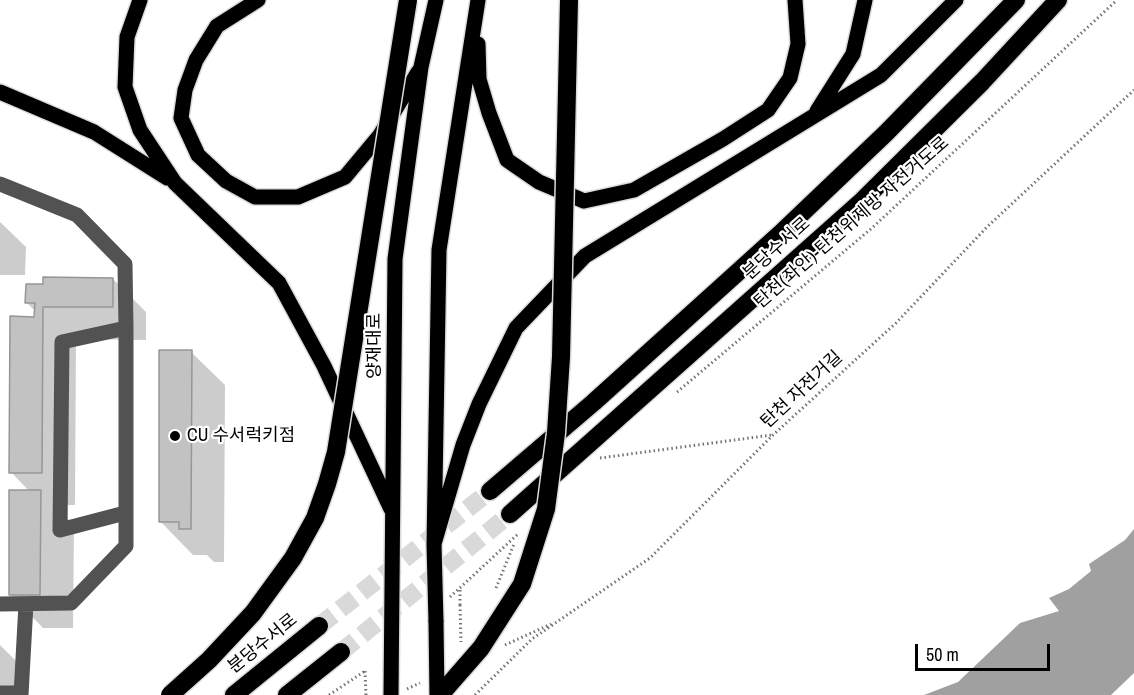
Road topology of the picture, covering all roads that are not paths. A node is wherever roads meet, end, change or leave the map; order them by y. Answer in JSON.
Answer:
{"nodes":[{"id":1,"x":140,"y":0,"type":"edge"},
{"id":2,"x":258,"y":0,"type":"edge"},
{"id":3,"x":408,"y":0,"type":"edge"},
{"id":4,"x":478,"y":0,"type":"edge"},
{"id":5,"x":569,"y":0,"type":"edge"},
{"id":6,"x":795,"y":0,"type":"edge"},
{"id":7,"x":865,"y":0,"type":"edge"},
{"id":8,"x":956,"y":0,"type":"edge"},
{"id":9,"x":1016,"y":0,"type":"edge"},
{"id":10,"x":1058,"y":0,"type":"edge"},
{"id":11,"x":436,"y":1,"type":"edge"},
{"id":12,"x":421,"y":67,"type":"junction"},
{"id":13,"x":0,"y":92,"type":"edge"},
{"id":14,"x":814,"y":117,"type":"junction"},
{"id":15,"x":175,"y":183,"type":"junction"},
{"id":16,"x":0,"y":184,"type":"edge"},
{"id":17,"x":126,"y":328,"type":"junction"},
{"id":18,"x":490,"y":491,"type":"tunnel mouth"},
{"id":19,"x":125,"y":513,"type":"junction"},
{"id":20,"x":394,"y":514,"type":"junction"},
{"id":21,"x":510,"y":514,"type":"tunnel mouth"},
{"id":22,"x":434,"y":544,"type":"junction"},
{"id":23,"x":0,"y":604,"type":"edge"},
{"id":24,"x":26,"y":604,"type":"junction"},
{"id":25,"x":319,"y":626,"type":"tunnel mouth"},
{"id":26,"x":340,"y":652,"type":"tunnel mouth"},
{"id":27,"x":0,"y":693,"type":"edge"},
{"id":28,"x":21,"y":694,"type":"edge"},
{"id":29,"x":170,"y":695,"type":"edge"},
{"id":30,"x":234,"y":695,"type":"edge"},
{"id":31,"x":287,"y":695,"type":"edge"},
{"id":32,"x":391,"y":695,"type":"edge"},
{"id":33,"x":438,"y":695,"type":"edge"}],
"edges":[{"from":1,"to":15,"type":"main road"},
{"from":2,"to":12,"type":"main road"},
{"from":3,"to":29,"type":"highway","bridge":true},
{"from":4,"to":6,"type":"main road"},
{"from":4,"to":22,"type":"main road"},
{"from":5,"to":33,"type":"highway","bridge":true},
{"from":7,"to":14,"type":"main road"},
{"from":8,"to":14,"type":"main road"},
{"from":9,"to":18,"type":"highway","name":"분당수서로"},
{"from":10,"to":21,"type":"highway","name":"분당수서로"},
{"from":11,"to":12,"type":"main road","name":"양재대로"},
{"from":12,"to":20,"type":"main road","name":"양재대로"},
{"from":13,"to":15,"type":"main road"},
{"from":14,"to":22,"type":"main road"},
{"from":15,"to":20,"type":"main road"},
{"from":16,"to":17,"type":"street"},
{"from":17,"to":19,"type":"street"},
{"from":17,"to":19,"type":"street"},
{"from":19,"to":24,"type":"street"},
{"from":20,"to":32,"type":"main road","name":"양재대로"},
{"from":22,"to":33,"type":"main road","bridge":true},
{"from":23,"to":24,"type":"street"},
{"from":24,"to":28,"type":"street"},
{"from":25,"to":30,"type":"highway","name":"분당수서로"},
{"from":26,"to":31,"type":"highway"},
{"from":27,"to":28,"type":"street"}]}
